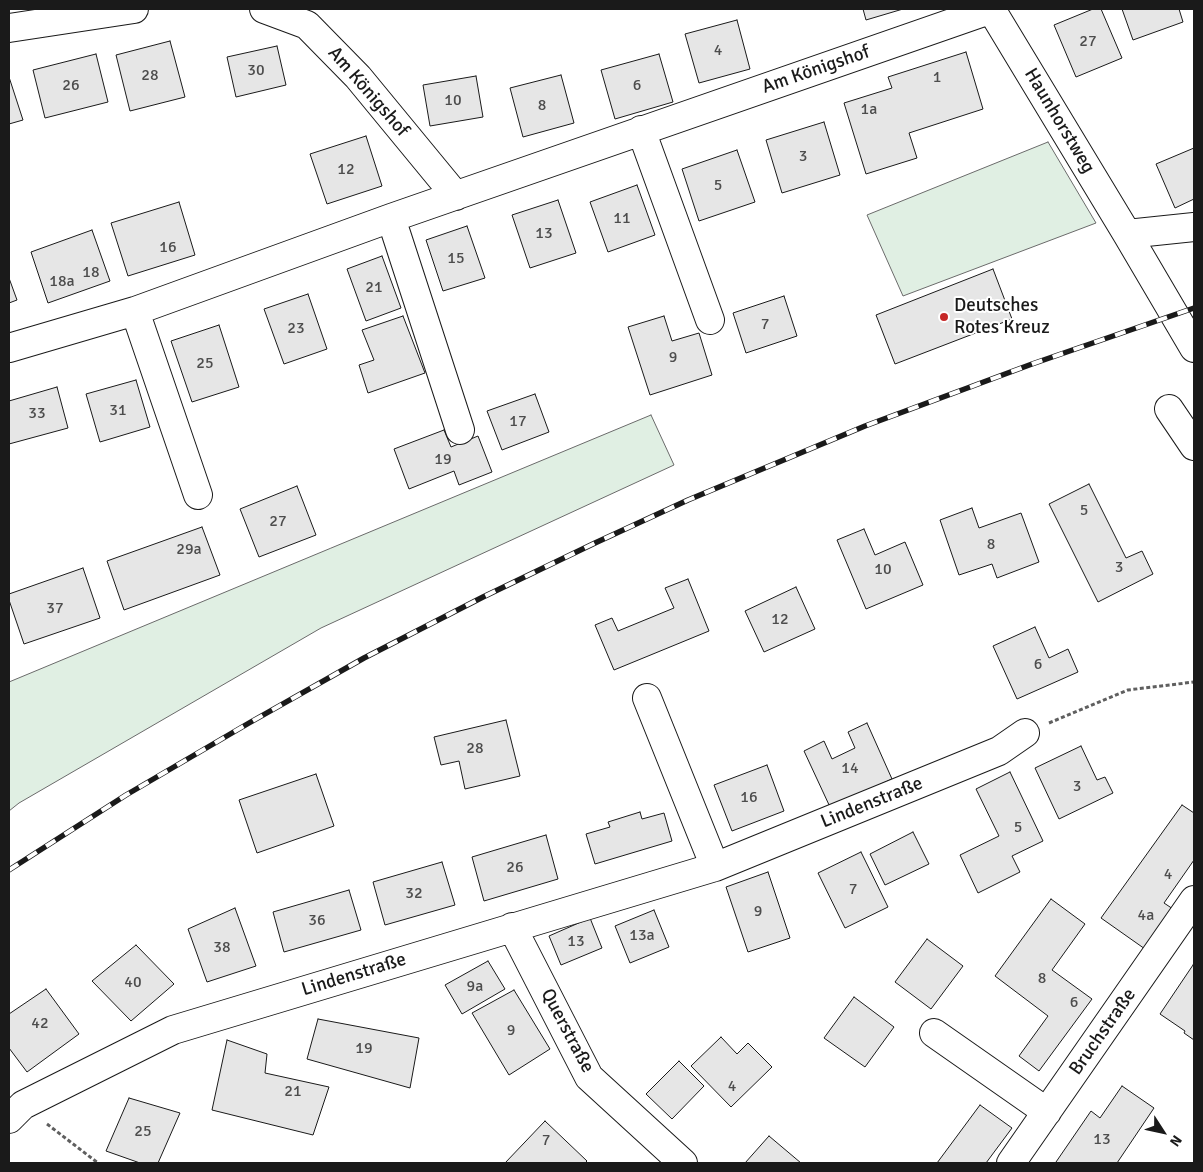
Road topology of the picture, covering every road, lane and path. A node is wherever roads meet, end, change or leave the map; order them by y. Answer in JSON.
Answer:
{"nodes":[{"id":1,"x":134,"y":9,"type":"edge"},
{"id":2,"x":264,"y":9,"type":"edge"},
{"id":3,"x":991,"y":9,"type":"edge"},
{"id":4,"x":9,"y":28,"type":"edge"},
{"id":5,"x":641,"y":130,"type":"junction"},
{"id":6,"x":456,"y":196,"type":"junction"},
{"id":7,"x":391,"y":218,"type":"junction"},
{"id":8,"x":1194,"y":227,"type":"edge"},
{"id":9,"x":1127,"y":234,"type":"junction"},
{"id":10,"x":135,"y":311,"type":"junction"},
{"id":11,"x":710,"y":320,"type":"dead end"},
{"id":12,"x":9,"y":348,"type":"edge"},
{"id":13,"x":1194,"y":348,"type":"edge"},
{"id":14,"x":1169,"y":409,"type":"dead end"},
{"id":15,"x":460,"y":430,"type":"dead end"},
{"id":16,"x":1194,"y":446,"type":"edge"},
{"id":17,"x":198,"y":495,"type":"dead end"},
{"id":18,"x":1194,"y":682,"type":"edge"},
{"id":19,"x":648,"y":698,"type":"dead end"},
{"id":20,"x":1025,"y":733,"type":"joint"},
{"id":21,"x":715,"y":867,"type":"junction"},
{"id":22,"x":1194,"y":900,"type":"edge"},
{"id":23,"x":512,"y":927,"type":"junction"},
{"id":24,"x":934,"y":1033,"type":"dead end"},
{"id":25,"x":16,"y":1112,"type":"edge"},
{"id":26,"x":1047,"y":1112,"type":"junction"},
{"id":27,"x":98,"y":1163,"type":"edge"},
{"id":28,"x":682,"y":1163,"type":"edge"},
{"id":29,"x":1011,"y":1163,"type":"edge"}],
"edges":[{"from":1,"to":4,"type":"street"},
{"from":2,"to":6,"type":"street","name":"Am Königshof"},
{"from":3,"to":5,"type":"street","name":"Am Königshof"},
{"from":3,"to":9,"type":"street","name":"Haunhorstweg"},
{"from":5,"to":6,"type":"street","name":"Am Königshof"},
{"from":5,"to":11,"type":"street"},
{"from":6,"to":7,"type":"street","name":"Am Königshof"},
{"from":7,"to":10,"type":"street","name":"Am Königshof"},
{"from":7,"to":15,"type":"street"},
{"from":8,"to":9,"type":"street"},
{"from":9,"to":13,"type":"street","name":"Haunhorstweg"},
{"from":10,"to":12,"type":"street","name":"Am Königshof"},
{"from":10,"to":17,"type":"street"},
{"from":14,"to":16,"type":"street"},
{"from":18,"to":20,"type":"path"},
{"from":19,"to":21,"type":"street"},
{"from":20,"to":21,"type":"street","name":"Lindenstraße"},
{"from":21,"to":23,"type":"street","name":"Lindenstraße"},
{"from":22,"to":26,"type":"street","name":"Bruchstraße"},
{"from":23,"to":25,"type":"street","name":"Lindenstraße"},
{"from":23,"to":28,"type":"street","name":"Querstraße"},
{"from":24,"to":26,"type":"street"},
{"from":25,"to":27,"type":"path"},
{"from":26,"to":29,"type":"street","name":"Bruchstraße"}]}
